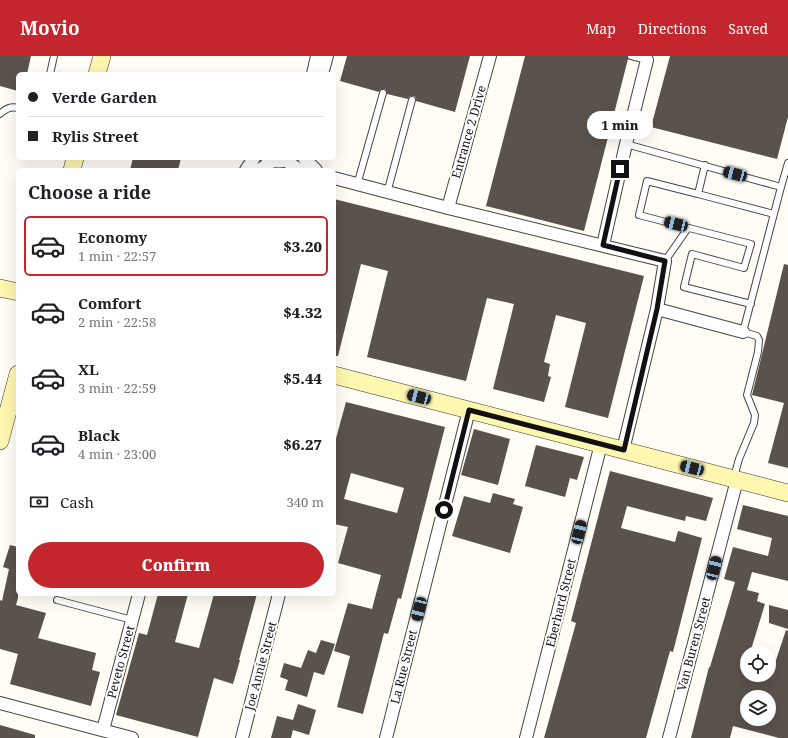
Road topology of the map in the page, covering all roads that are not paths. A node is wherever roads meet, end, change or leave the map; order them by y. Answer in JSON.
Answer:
{"nodes":[{"id":1,"x":54,"y":56,"type":"edge"},
{"id":2,"x":102,"y":56,"type":"edge"},
{"id":3,"x":317,"y":56,"type":"edge"},
{"id":4,"x":327,"y":56,"type":"edge"},
{"id":5,"x":490,"y":56,"type":"edge"},
{"id":6,"x":631,"y":56,"type":"edge"},
{"id":7,"x":648,"y":58,"type":"edge"},
{"id":8,"x":50,"y":72,"type":"edge"},
{"id":9,"x":98,"y":72,"type":"edge"},
{"id":10,"x":313,"y":72,"type":"edge"},
{"id":11,"x":323,"y":72,"type":"edge"},
{"id":12,"x":383,"y":93,"type":"dead end"},
{"id":13,"x":412,"y":100,"type":"dead end"},
{"id":14,"x":16,"y":107,"type":"edge"},
{"id":15,"x":0,"y":114,"type":"edge"},
{"id":16,"x":626,"y":144,"type":"junction"},
{"id":17,"x":270,"y":160,"type":"edge"},
{"id":18,"x":289,"y":160,"type":"edge"},
{"id":19,"x":306,"y":160,"type":"edge"},
{"id":20,"x":788,"y":163,"type":"edge"},
{"id":21,"x":705,"y":166,"type":"junction"},
{"id":22,"x":261,"y":168,"type":"edge"},
{"id":23,"x":298,"y":168,"type":"edge"},
{"id":24,"x":314,"y":168,"type":"edge"},
{"id":25,"x":336,"y":179,"type":"edge"},
{"id":26,"x":357,"y":185,"type":"junction"},
{"id":27,"x":781,"y":187,"type":"junction"},
{"id":28,"x":387,"y":193,"type":"junction"},
{"id":29,"x":698,"y":194,"type":"junction"},
{"id":30,"x":448,"y":208,"type":"junction"},
{"id":31,"x":774,"y":214,"type":"junction"},
{"id":32,"x":688,"y":228,"type":"junction"},
{"id":33,"x":603,"y":245,"type":"junction"},
{"id":34,"x":665,"y":261,"type":"junction"},
{"id":35,"x":0,"y":288,"type":"edge"},
{"id":36,"x":16,"y":292,"type":"edge"},
{"id":37,"x":751,"y":304,"type":"junction"},
{"id":38,"x":657,"y":309,"type":"junction"},
{"id":39,"x":743,"y":332,"type":"junction"},
{"id":40,"x":336,"y":378,"type":"edge"},
{"id":41,"x":16,"y":381,"type":"edge"},
{"id":42,"x":469,"y":410,"type":"junction"},
{"id":43,"x":0,"y":441,"type":"edge"},
{"id":44,"x":601,"y":444,"type":"junction"},
{"id":45,"x":624,"y":450,"type":"junction"},
{"id":46,"x":735,"y":479,"type":"junction"},
{"id":47,"x":788,"y":493,"type":"edge"},
{"id":48,"x":138,"y":596,"type":"edge"},
{"id":49,"x":279,"y":596,"type":"edge"},
{"id":50,"x":57,"y":600,"type":"dead end"},
{"id":51,"x":132,"y":620,"type":"junction"},
{"id":52,"x":0,"y":703,"type":"edge"},
{"id":53,"x":102,"y":734,"type":"edge"},
{"id":54,"x":132,"y":738,"type":"edge"},
{"id":55,"x":242,"y":738,"type":"edge"},
{"id":56,"x":386,"y":738,"type":"edge"},
{"id":57,"x":526,"y":738,"type":"edge"},
{"id":58,"x":669,"y":738,"type":"edge"}],
"edges":[{"from":1,"to":8,"type":"lane"},
{"from":2,"to":9,"type":"main road"},
{"from":3,"to":10,"type":"street"},
{"from":4,"to":11,"type":"street"},
{"from":5,"to":30,"type":"street","name":"Entrance 2 Drive"},
{"from":6,"to":7,"type":"lane"},
{"from":7,"to":16,"type":"street"},
{"from":12,"to":26,"type":"lane"},
{"from":13,"to":28,"type":"lane"},
{"from":14,"to":15,"type":"lane"},
{"from":16,"to":21,"type":"lane"},
{"from":16,"to":33,"type":"street"},
{"from":17,"to":22,"type":"street"},
{"from":18,"to":23,"type":"street"},
{"from":19,"to":24,"type":"street"},
{"from":20,"to":27,"type":"lane"},
{"from":21,"to":27,"type":"lane"},
{"from":21,"to":29,"type":"lane"},
{"from":25,"to":26,"type":"street"},
{"from":26,"to":28,"type":"street"},
{"from":27,"to":31,"type":"lane"},
{"from":28,"to":30,"type":"street"},
{"from":29,"to":31,"type":"lane"},
{"from":29,"to":32,"type":"lane"},
{"from":30,"to":33,"type":"street"},
{"from":31,"to":37,"type":"lane"},
{"from":32,"to":34,"type":"lane"},
{"from":32,"to":37,"type":"lane"},
{"from":33,"to":34,"type":"street"},
{"from":34,"to":38,"type":"street"},
{"from":35,"to":36,"type":"main road"},
{"from":37,"to":39,"type":"lane"},
{"from":38,"to":39,"type":"street"},
{"from":38,"to":45,"type":"street"},
{"from":39,"to":46,"type":"lane"},
{"from":40,"to":42,"type":"main road"},
{"from":41,"to":43,"type":"main road"},
{"from":42,"to":44,"type":"main road"},
{"from":42,"to":56,"type":"street","name":"La Rue Street"},
{"from":44,"to":45,"type":"main road"},
{"from":44,"to":57,"type":"street","name":"Eberhard Street"},
{"from":45,"to":46,"type":"main road"},
{"from":46,"to":47,"type":"main road"},
{"from":46,"to":58,"type":"street","name":"Van Buren Street"},
{"from":48,"to":51,"type":"street","name":"Peveto Street"},
{"from":49,"to":55,"type":"street","name":"Joe Annie Street"},
{"from":50,"to":51,"type":"lane"},
{"from":51,"to":53,"type":"street","name":"Peveto Street"},
{"from":52,"to":53,"type":"street"},
{"from":53,"to":54,"type":"street"}]}
